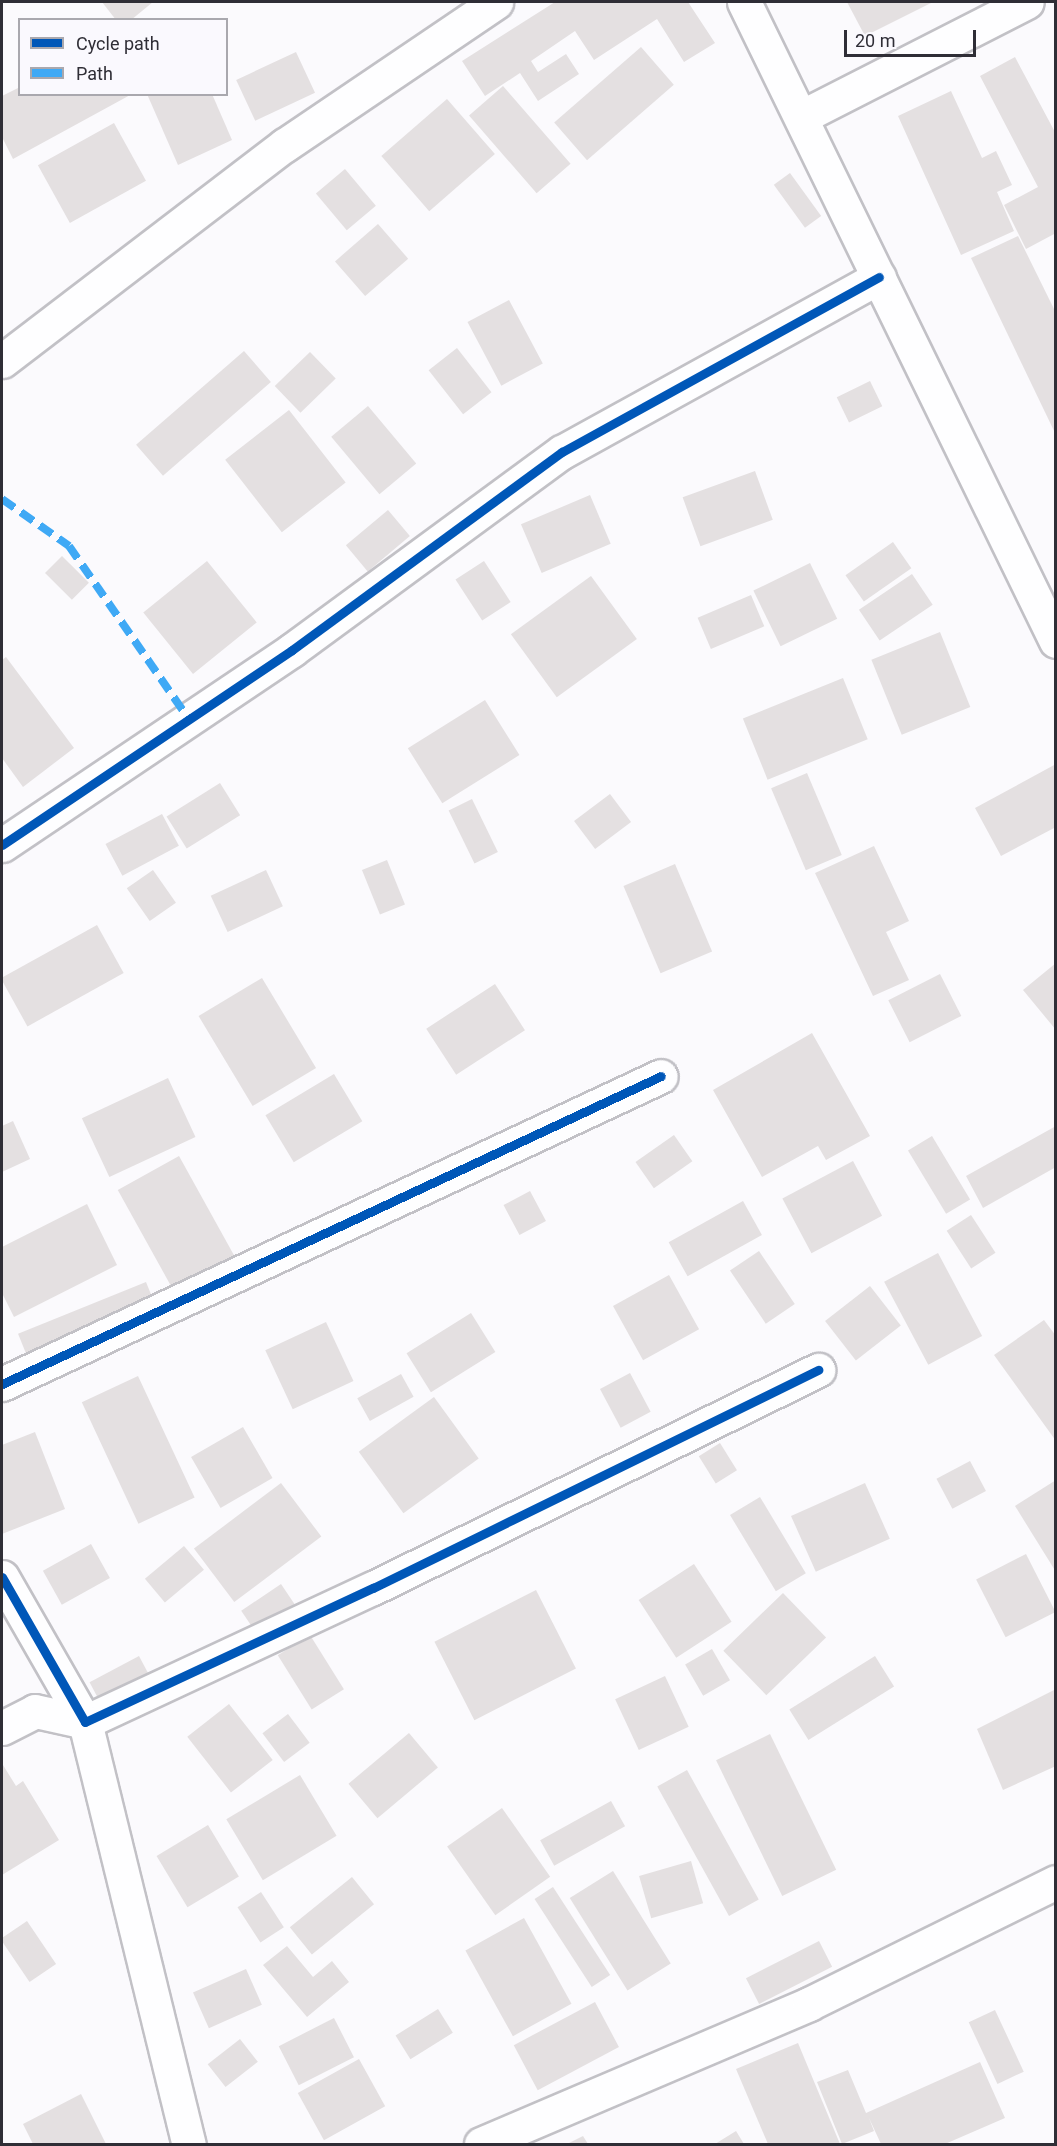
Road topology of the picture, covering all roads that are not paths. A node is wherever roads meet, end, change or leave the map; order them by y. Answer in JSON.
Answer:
{"nodes":[{"id":1,"x":496,"y":2,"type":"edge"},
{"id":2,"x":744,"y":2,"type":"edge"},
{"id":3,"x":1027,"y":2,"type":"edge"},
{"id":4,"x":803,"y":116,"type":"junction"},
{"id":5,"x":879,"y":277,"type":"junction"},
{"id":6,"x":2,"y":361,"type":"edge"},
{"id":7,"x":1056,"y":641,"type":"edge"},
{"id":8,"x":2,"y":845,"type":"edge"},
{"id":9,"x":661,"y":1076,"type":"dead end"},
{"id":10,"x":818,"y":1370,"type":"dead end"},
{"id":11,"x":2,"y":1384,"type":"edge"},
{"id":12,"x":2,"y":1577,"type":"edge"},
{"id":13,"x":85,"y":1722,"type":"junction"},
{"id":14,"x":2,"y":1728,"type":"edge"},
{"id":15,"x":1056,"y":1882,"type":"edge"},
{"id":16,"x":189,"y":2145,"type":"edge"},
{"id":17,"x":481,"y":2145,"type":"edge"}],
"edges":[{"from":1,"to":6,"type":"street"},
{"from":2,"to":4,"type":"street"},
{"from":3,"to":4,"type":"street"},
{"from":4,"to":5,"type":"street"},
{"from":5,"to":7,"type":"street"},
{"from":5,"to":8,"type":"street"},
{"from":9,"to":11,"type":"street"},
{"from":10,"to":13,"type":"street"},
{"from":12,"to":13,"type":"street"},
{"from":13,"to":14,"type":"street"},
{"from":13,"to":16,"type":"street"},
{"from":15,"to":17,"type":"street"}]}
